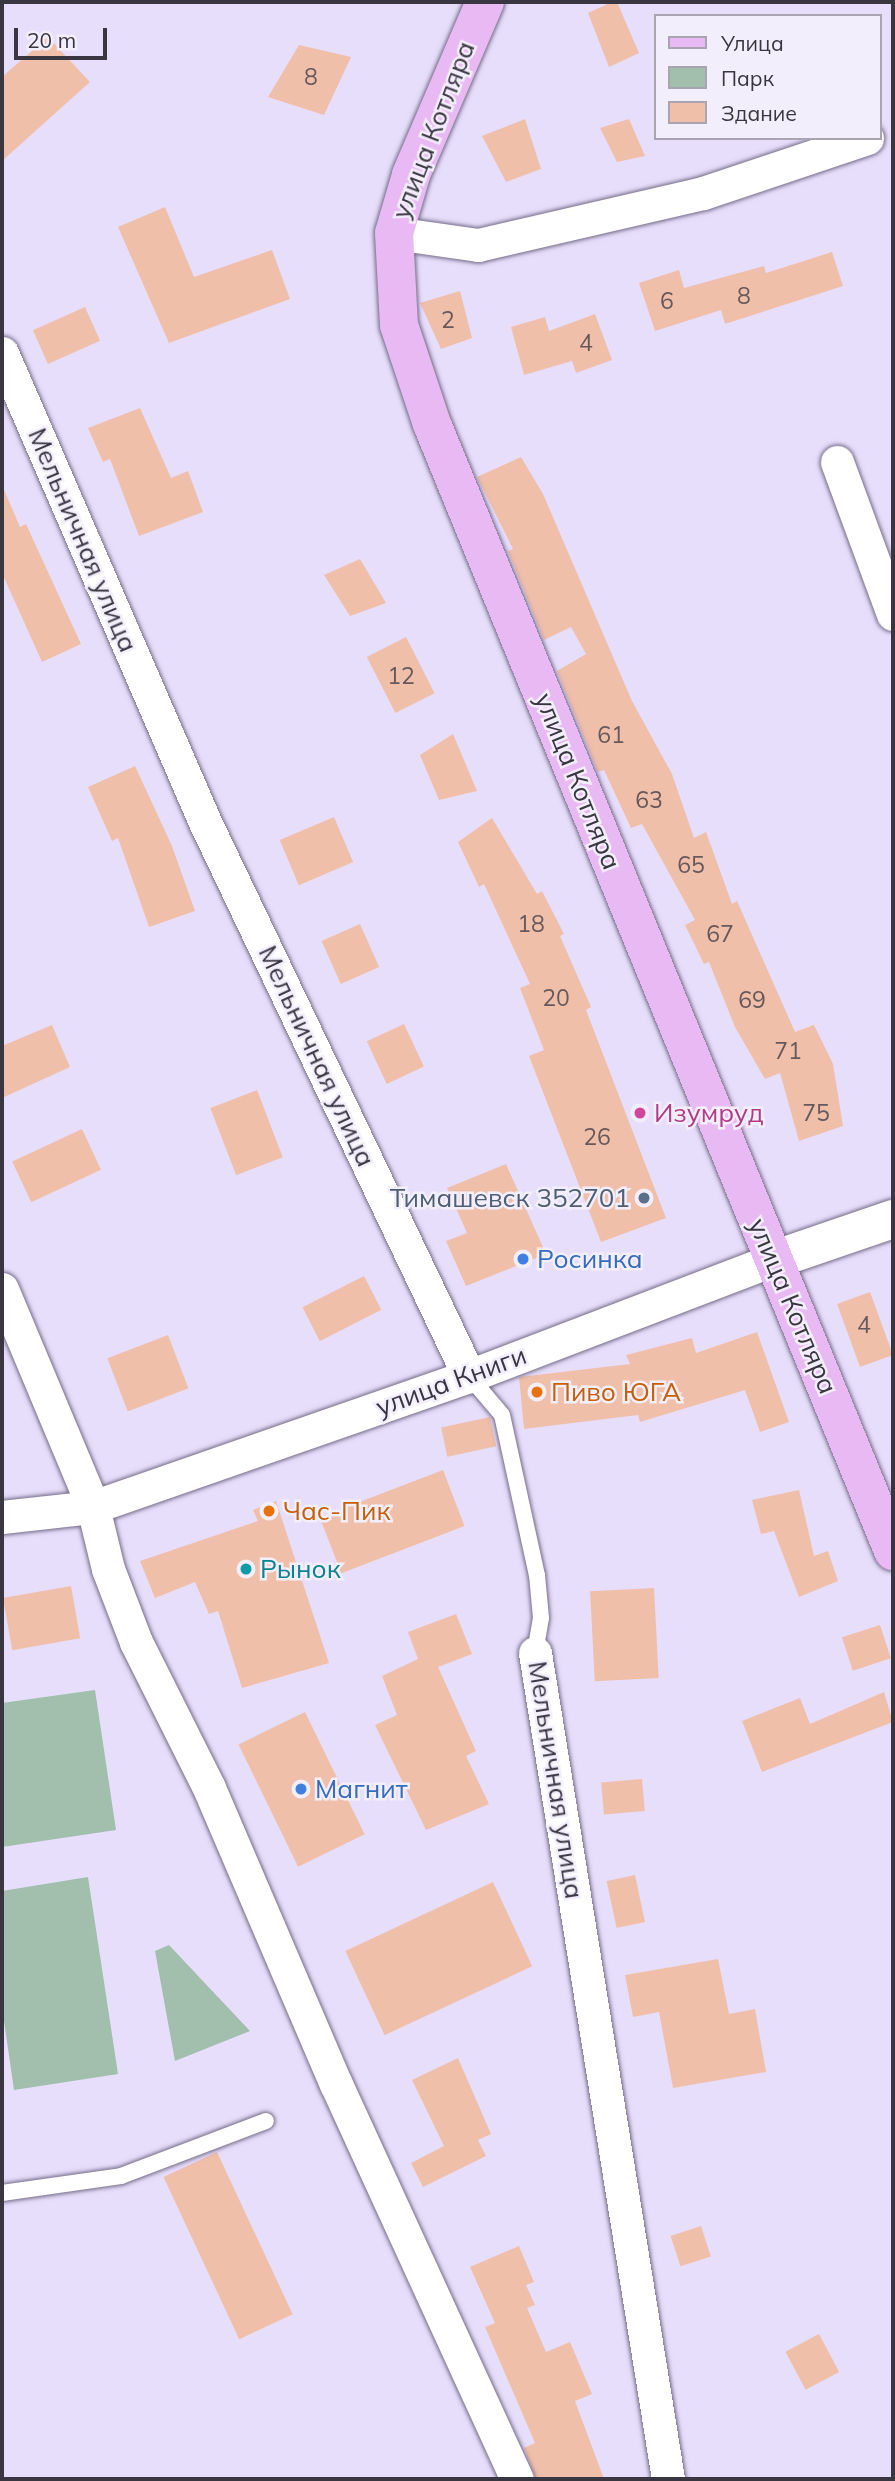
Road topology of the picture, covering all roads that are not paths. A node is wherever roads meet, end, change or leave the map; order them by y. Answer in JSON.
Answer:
{"nodes":[{"id":1,"x":485,"y":2,"type":"edge"},
{"id":2,"x":861,"y":140,"type":"edge"},
{"id":3,"x":394,"y":233,"type":"junction"},
{"id":4,"x":2,"y":353,"type":"edge"},
{"id":5,"x":837,"y":462,"type":"dead end"},
{"id":6,"x":893,"y":614,"type":"edge"},
{"id":7,"x":893,"y":1219,"type":"edge"},
{"id":8,"x":773,"y":1260,"type":"junction"},
{"id":9,"x":2,"y":1289,"type":"edge"},
{"id":10,"x":469,"y":1376,"type":"junction"},
{"id":11,"x":93,"y":1507,"type":"junction"},
{"id":12,"x":2,"y":1517,"type":"edge"},
{"id":13,"x":893,"y":1551,"type":"edge"},
{"id":14,"x":535,"y":1653,"type":"joint"},
{"id":15,"x":266,"y":2121,"type":"dead end"},
{"id":16,"x":2,"y":2193,"type":"edge"},
{"id":17,"x":517,"y":2479,"type":"edge"},
{"id":18,"x":668,"y":2479,"type":"edge"}],
"edges":[{"from":1,"to":3,"type":"main road","name":"улица Котляра"},
{"from":2,"to":3,"type":"street"},
{"from":3,"to":8,"type":"main road","name":"улица Котляра"},
{"from":4,"to":10,"type":"street","name":"Мельничная улица"},
{"from":5,"to":6,"type":"street"},
{"from":7,"to":8,"type":"street","name":"улица Книги"},
{"from":8,"to":10,"type":"street","name":"улица Книги"},
{"from":8,"to":13,"type":"main road","name":"улица Котляра"},
{"from":9,"to":11,"type":"street"},
{"from":10,"to":11,"type":"street","name":"улица Книги"},
{"from":10,"to":14,"type":"lane","name":"Мельничная улица"},
{"from":11,"to":12,"type":"street","name":"улица Книги"},
{"from":11,"to":17,"type":"street"},
{"from":14,"to":18,"type":"street","name":"Мельничная улица"},
{"from":15,"to":16,"type":"lane"}]}
